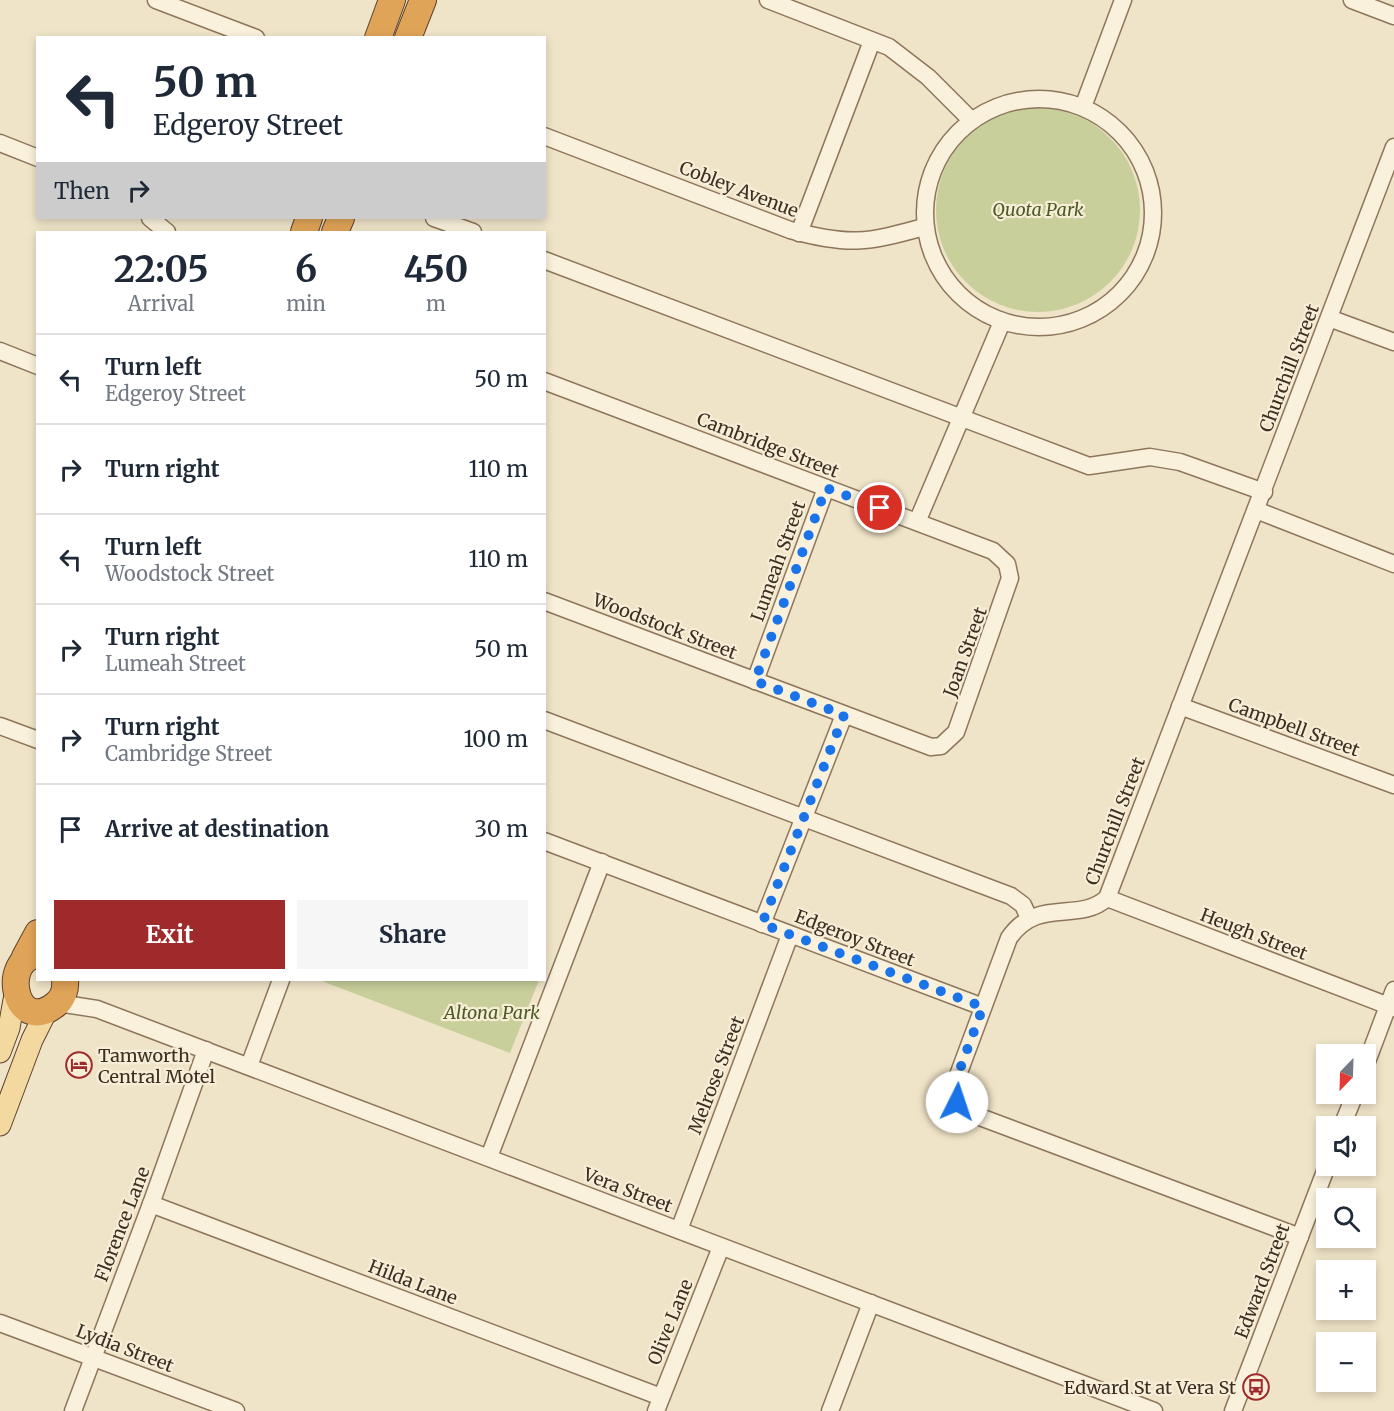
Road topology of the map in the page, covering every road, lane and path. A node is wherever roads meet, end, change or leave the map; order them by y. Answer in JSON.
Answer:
{"nodes":[{"id":1,"x":156,"y":0,"type":"edge"},
{"id":2,"x":392,"y":0,"type":"edge"},
{"id":3,"x":423,"y":0,"type":"edge"},
{"id":4,"x":768,"y":0,"type":"edge"},
{"id":5,"x":1123,"y":0,"type":"edge"},
{"id":6,"x":1352,"y":0,"type":"edge"},
{"id":7,"x":1394,"y":16,"type":"edge"},
{"id":8,"x":251,"y":36,"type":"edge"},
{"id":9,"x":379,"y":36,"type":"edge"},
{"id":10,"x":409,"y":36,"type":"edge"},
{"id":11,"x":872,"y":40,"type":"junction"},
{"id":12,"x":1083,"y":107,"type":"junction"},
{"id":13,"x":971,"y":120,"type":"junction"},
{"id":14,"x":546,"y":137,"type":"edge"},
{"id":15,"x":0,"y":143,"type":"edge"},
{"id":16,"x":1394,"y":147,"type":"edge"},
{"id":17,"x":36,"y":157,"type":"edge"},
{"id":18,"x":151,"y":219,"type":"edge"},
{"id":19,"x":437,"y":219,"type":"edge"},
{"id":20,"x":924,"y":227,"type":"junction"},
{"id":21,"x":166,"y":231,"type":"edge"},
{"id":22,"x":470,"y":231,"type":"edge"},
{"id":23,"x":800,"y":233,"type":"junction"},
{"id":24,"x":546,"y":261,"type":"edge"},
{"id":25,"x":1329,"y":318,"type":"junction"},
{"id":26,"x":1002,"y":322,"type":"junction"},
{"id":27,"x":1394,"y":342,"type":"edge"},
{"id":28,"x":0,"y":351,"type":"edge"},
{"id":29,"x":36,"y":365,"type":"edge"},
{"id":30,"x":546,"y":382,"type":"edge"},
{"id":31,"x":961,"y":418,"type":"junction"},
{"id":32,"x":826,"y":488,"type":"junction"},
{"id":33,"x":1264,"y":492,"type":"junction"},
{"id":34,"x":1256,"y":510,"type":"junction"},
{"id":35,"x":917,"y":522,"type":"junction"},
{"id":36,"x":1007,"y":564,"type":"joint"},
{"id":37,"x":1394,"y":564,"type":"edge"},
{"id":38,"x":546,"y":602,"type":"edge"},
{"id":39,"x":755,"y":681,"type":"junction"},
{"id":40,"x":1180,"y":706,"type":"junction"},
{"id":41,"x":844,"y":715,"type":"junction"},
{"id":42,"x":546,"y":721,"type":"edge"},
{"id":43,"x":0,"y":726,"type":"edge"},
{"id":44,"x":36,"y":739,"type":"edge"},
{"id":45,"x":941,"y":746,"type":"joint"},
{"id":46,"x":1394,"y":785,"type":"edge"},
{"id":47,"x":804,"y":818,"type":"junction"},
{"id":48,"x":546,"y":842,"type":"edge"},
{"id":49,"x":602,"y":862,"type":"junction"},
{"id":50,"x":1107,"y":898,"type":"junction"},
{"id":51,"x":1029,"y":918,"type":"junction"},
{"id":52,"x":762,"y":924,"type":"junction"},
{"id":53,"x":790,"y":935,"type":"junction"},
{"id":54,"x":36,"y":936,"type":"edge"},
{"id":55,"x":15,"y":969,"type":"edge"},
{"id":56,"x":281,"y":981,"type":"edge"},
{"id":57,"x":59,"y":994,"type":"edge"},
{"id":58,"x":1392,"y":1002,"type":"edge"},
{"id":59,"x":983,"y":1007,"type":"junction"},
{"id":60,"x":1374,"y":1044,"type":"edge"},
{"id":61,"x":206,"y":1050,"type":"junction"},
{"id":62,"x":0,"y":1052,"type":"edge"},
{"id":63,"x":249,"y":1066,"type":"junction"},
{"id":64,"x":0,"y":1125,"type":"edge"},
{"id":65,"x":489,"y":1157,"type":"junction"},
{"id":66,"x":1323,"y":1176,"type":"edge"},
{"id":67,"x":151,"y":1204,"type":"junction"},
{"id":68,"x":679,"y":1230,"type":"junction"},
{"id":69,"x":1300,"y":1237,"type":"junction"},
{"id":70,"x":721,"y":1246,"type":"junction"},
{"id":71,"x":871,"y":1303,"type":"junction"},
{"id":72,"x":0,"y":1323,"type":"edge"},
{"id":73,"x":93,"y":1357,"type":"junction"},
{"id":74,"x":659,"y":1404,"type":"edge"},
{"id":75,"x":73,"y":1411,"type":"edge"},
{"id":76,"x":236,"y":1411,"type":"edge"},
{"id":77,"x":830,"y":1411,"type":"edge"},
{"id":78,"x":1154,"y":1411,"type":"edge"},
{"id":79,"x":1233,"y":1411,"type":"edge"}],
"edges":[{"from":1,"to":8,"type":"street"},
{"from":2,"to":9,"type":"highway"},
{"from":3,"to":10,"type":"highway"},
{"from":4,"to":11,"type":"street"},
{"from":5,"to":12,"type":"street"},
{"from":6,"to":7,"type":"street"},
{"from":11,"to":13,"type":"street"},
{"from":11,"to":23,"type":"street"},
{"from":12,"to":13,"type":"street"},
{"from":12,"to":26,"type":"street"},
{"from":13,"to":20,"type":"street"},
{"from":14,"to":23,"type":"street","name":"Cobley Avenue"},
{"from":15,"to":17,"type":"street"},
{"from":16,"to":25,"type":"street","name":"Churchill Street"},
{"from":18,"to":21,"type":"street"},
{"from":19,"to":22,"type":"street"},
{"from":20,"to":23,"type":"street","name":"Cobley Avenue"},
{"from":20,"to":26,"type":"street"},
{"from":24,"to":31,"type":"street"},
{"from":25,"to":27,"type":"street"},
{"from":25,"to":33,"type":"street","name":"Churchill Street"},
{"from":26,"to":31,"type":"street"},
{"from":28,"to":29,"type":"street"},
{"from":30,"to":32,"type":"street","name":"Cambridge Street"},
{"from":31,"to":33,"type":"street"},
{"from":31,"to":35,"type":"street"},
{"from":32,"to":35,"type":"street","name":"Cambridge Street"},
{"from":32,"to":39,"type":"street","name":"Lumeah Street"},
{"from":33,"to":34,"type":"street","name":"Churchill Street"},
{"from":34,"to":37,"type":"street"},
{"from":34,"to":40,"type":"street","name":"Churchill Street"},
{"from":35,"to":36,"type":"street","name":"Cambridge Street"},
{"from":36,"to":45,"type":"street","name":"Joan Street"},
{"from":38,"to":39,"type":"street","name":"Woodstock Street"},
{"from":39,"to":41,"type":"street","name":"Woodstock Street"},
{"from":40,"to":46,"type":"street","name":"Campbell Street"},
{"from":40,"to":50,"type":"street","name":"Churchill Street"},
{"from":41,"to":45,"type":"street","name":"Woodstock Street"},
{"from":41,"to":47,"type":"street"},
{"from":42,"to":47,"type":"street"},
{"from":43,"to":44,"type":"street"},
{"from":47,"to":51,"type":"street"},
{"from":47,"to":52,"type":"street"},
{"from":48,"to":49,"type":"street","name":"Edgeroy Street"},
{"from":49,"to":52,"type":"street","name":"Edgeroy Street"},
{"from":49,"to":65,"type":"street"},
{"from":50,"to":51,"type":"street","name":"Churchill Street"},
{"from":50,"to":58,"type":"street","name":"Heugh Street"},
{"from":51,"to":59,"type":"street"},
{"from":52,"to":53,"type":"street","name":"Edgeroy Street"},
{"from":53,"to":59,"type":"street","name":"Edgeroy Street"},
{"from":53,"to":68,"type":"street","name":"Melrose Street"},
{"from":54,"to":55,"type":"highway"},
{"from":55,"to":57,"type":"highway"},
{"from":55,"to":62,"type":"main road"},
{"from":56,"to":63,"type":"street"},
{"from":57,"to":61,"type":"street","name":"Vera Street"},
{"from":57,"to":64,"type":"main road"},
{"from":58,"to":60,"type":"street"},
{"from":59,"to":69,"type":"street"},
{"from":61,"to":63,"type":"street","name":"Vera Street"},
{"from":61,"to":67,"type":"street","name":"Florence Lane"},
{"from":63,"to":65,"type":"street","name":"Vera Street"},
{"from":65,"to":68,"type":"street","name":"Vera Street"},
{"from":66,"to":69,"type":"street","name":"Edward Street"},
{"from":67,"to":73,"type":"street","name":"Florence Lane"},
{"from":67,"to":74,"type":"street","name":"Hilda Lane"},
{"from":68,"to":70,"type":"street","name":"Vera Street"},
{"from":69,"to":79,"type":"street","name":"Edward Street"},
{"from":70,"to":71,"type":"street","name":"Vera Street"},
{"from":70,"to":74,"type":"street","name":"Olive Lane"},
{"from":71,"to":77,"type":"street"},
{"from":71,"to":78,"type":"street","name":"Vera Street"},
{"from":72,"to":73,"type":"street","name":"Lydia Street"},
{"from":73,"to":75,"type":"street","name":"Florence Lane"},
{"from":73,"to":76,"type":"street","name":"Lydia Street"}]}
